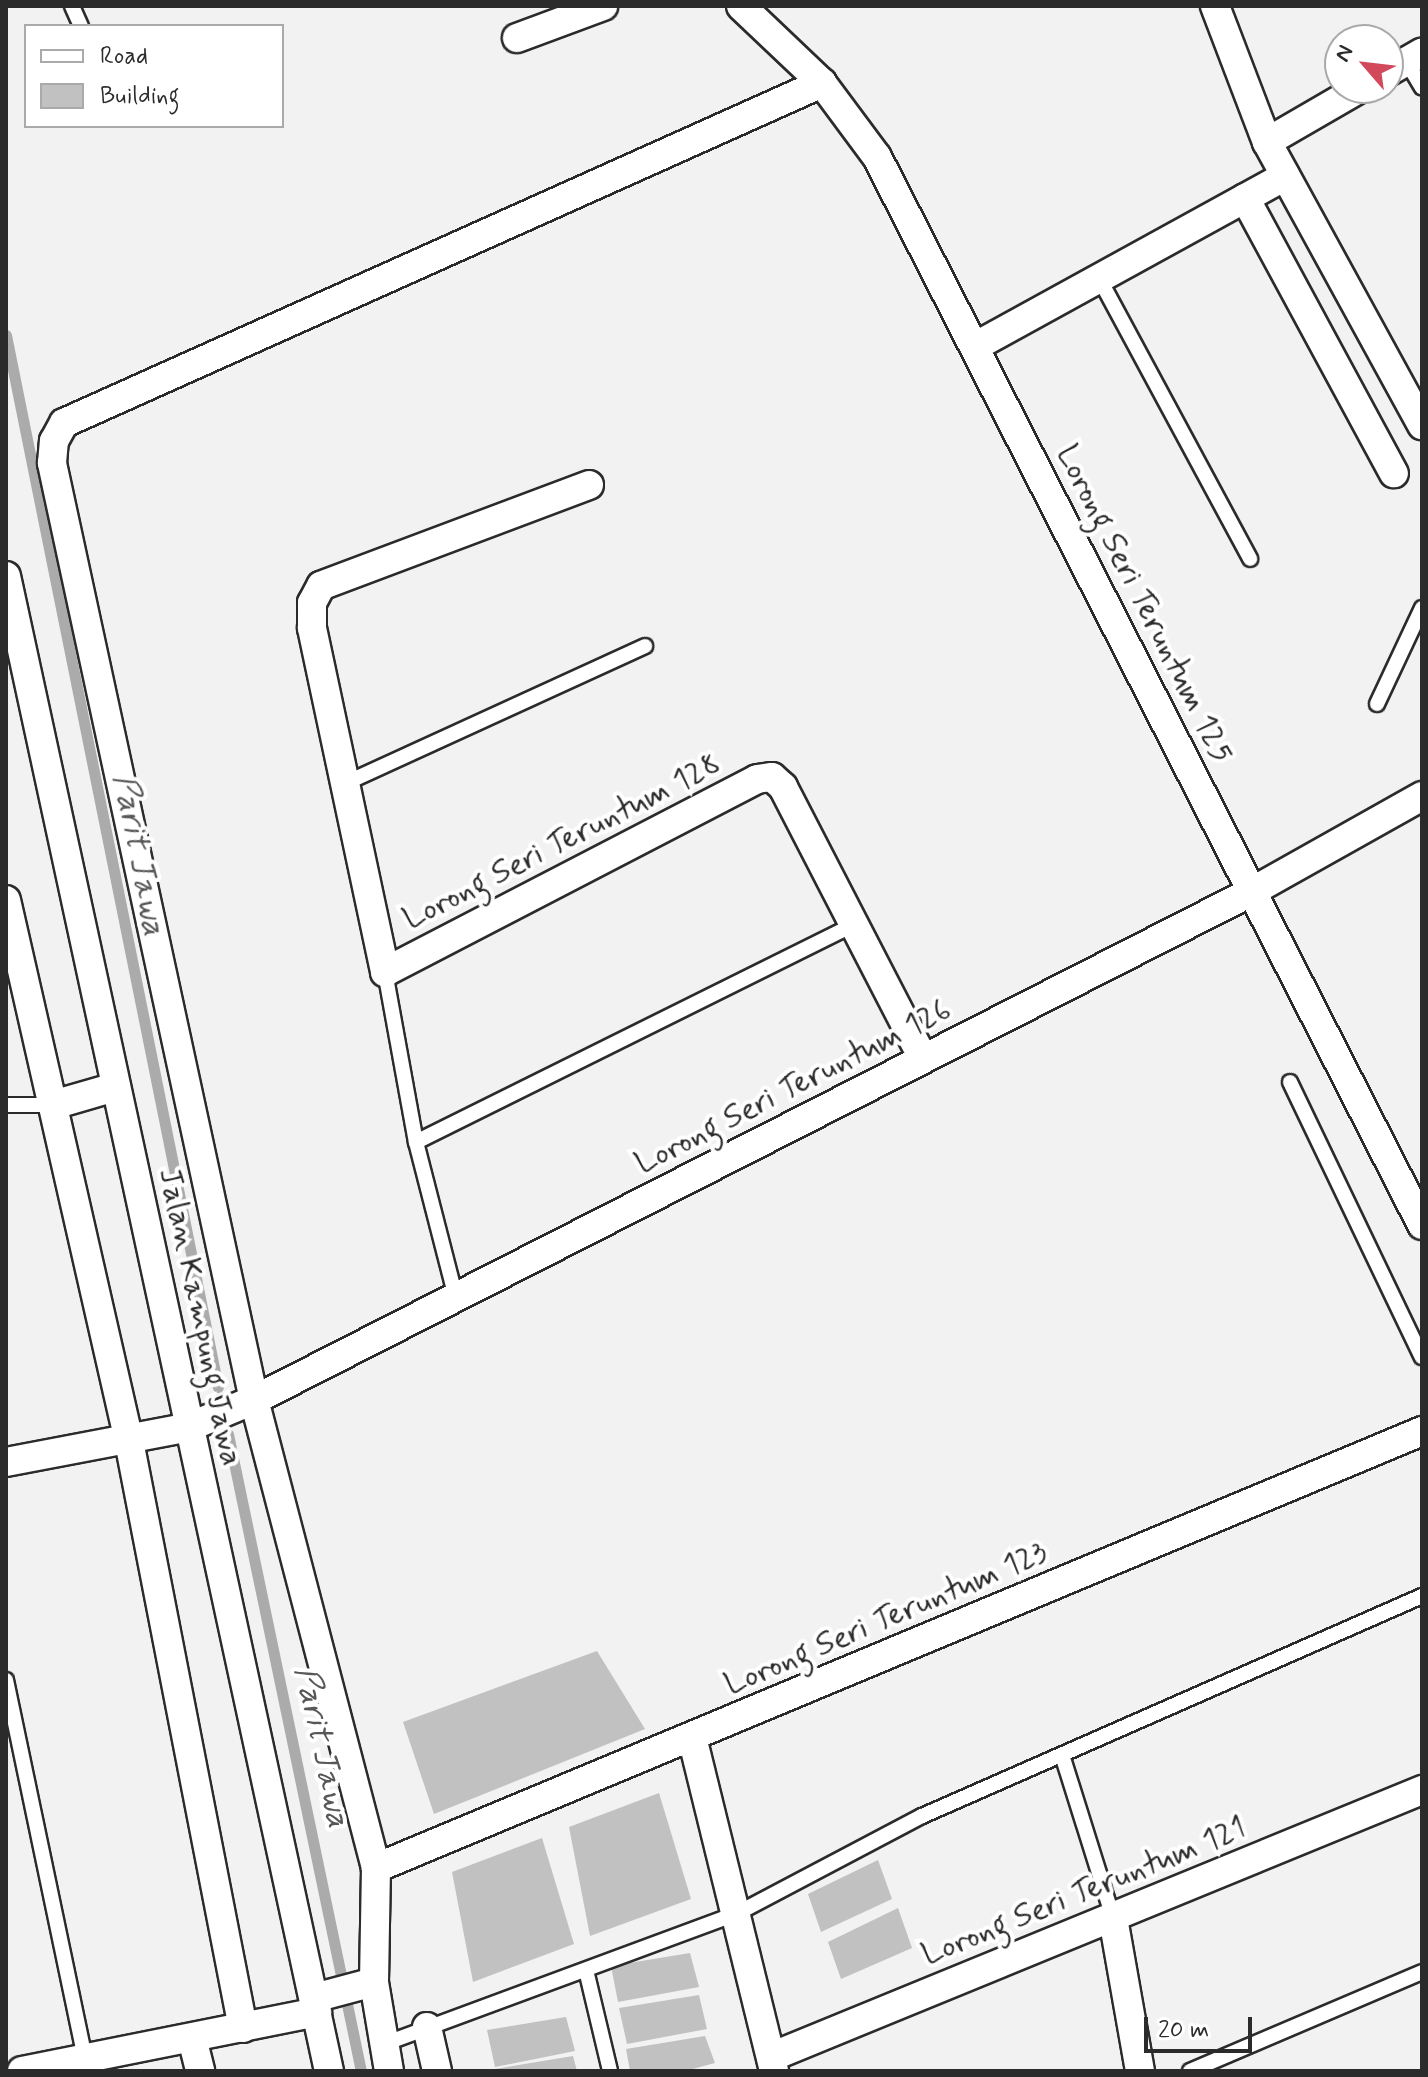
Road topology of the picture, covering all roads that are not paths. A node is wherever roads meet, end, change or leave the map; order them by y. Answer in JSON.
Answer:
{"nodes":[{"id":1,"x":603,"y":6,"type":"edge"},
{"id":2,"x":741,"y":6,"type":"edge"},
{"id":3,"x":1215,"y":6,"type":"edge"},
{"id":4,"x":517,"y":38,"type":"dead end"},
{"id":5,"x":1405,"y":61,"type":"edge"},
{"id":6,"x":822,"y":83,"type":"junction"},
{"id":7,"x":1422,"y":88,"type":"edge"},
{"id":8,"x":1332,"y":104,"type":"edge"},
{"id":9,"x":1267,"y":142,"type":"junction"},
{"id":10,"x":1285,"y":176,"type":"junction"},
{"id":11,"x":1245,"y":198,"type":"junction"},
{"id":12,"x":1099,"y":278,"type":"junction"},
{"id":13,"x":976,"y":346,"type":"junction"},
{"id":14,"x":1422,"y":425,"type":"edge"},
{"id":15,"x":1394,"y":473,"type":"dead end"},
{"id":16,"x":589,"y":485,"type":"dead end"},
{"id":17,"x":1250,"y":559,"type":"dead end"},
{"id":18,"x":6,"y":576,"type":"edge"},
{"id":19,"x":1422,"y":608,"type":"edge"},
{"id":20,"x":645,"y":646,"type":"dead end"},
{"id":21,"x":1377,"y":704,"type":"dead end"},
{"id":22,"x":346,"y":783,"type":"junction"},
{"id":23,"x":1422,"y":796,"type":"edge"},
{"id":24,"x":1251,"y":892,"type":"junction"},
{"id":25,"x":6,"y":900,"type":"edge"},
{"id":26,"x":856,"y":924,"type":"junction"},
{"id":27,"x":385,"y":972,"type":"junction"},
{"id":28,"x":923,"y":1058,"type":"junction"},
{"id":29,"x":1290,"y":1082,"type":"dead end"},
{"id":30,"x":115,"y":1087,"type":"junction"},
{"id":31,"x":6,"y":1105,"type":"edge"},
{"id":32,"x":53,"y":1105,"type":"junction"},
{"id":33,"x":416,"y":1142,"type":"junction"},
{"id":34,"x":1422,"y":1225,"type":"edge"},
{"id":35,"x":456,"y":1298,"type":"junction"},
{"id":36,"x":1422,"y":1357,"type":"edge"},
{"id":37,"x":250,"y":1402,"type":"junction"},
{"id":38,"x":196,"y":1424,"type":"junction"},
{"id":39,"x":1422,"y":1431,"type":"edge"},
{"id":40,"x":129,"y":1441,"type":"junction"},
{"id":41,"x":6,"y":1462,"type":"edge"},
{"id":42,"x":1422,"y":1596,"type":"edge"},
{"id":43,"x":6,"y":1680,"type":"edge"},
{"id":44,"x":692,"y":1737,"type":"junction"},
{"id":45,"x":1063,"y":1758,"type":"junction"},
{"id":46,"x":1422,"y":1790,"type":"edge"},
{"id":47,"x":376,"y":1868,"type":"junction"},
{"id":48,"x":736,"y":1914,"type":"junction"},
{"id":49,"x":1113,"y":1918,"type":"junction"},
{"id":50,"x":586,"y":1970,"type":"junction"},
{"id":51,"x":1422,"y":1972,"type":"edge"},
{"id":52,"x":371,"y":1984,"type":"junction"},
{"id":53,"x":319,"y":2001,"type":"junction"},
{"id":54,"x":427,"y":2027,"type":"junction"},
{"id":55,"x":243,"y":2028,"type":"junction"},
{"id":56,"x":192,"y":2038,"type":"junction"},
{"id":57,"x":85,"y":2058,"type":"junction"},
{"id":58,"x":387,"y":2058,"type":"edge"},
{"id":59,"x":772,"y":2064,"type":"edge"},
{"id":60,"x":22,"y":2071,"type":"edge"},
{"id":61,"x":200,"y":2071,"type":"edge"},
{"id":62,"x":329,"y":2071,"type":"edge"},
{"id":63,"x":437,"y":2071,"type":"edge"},
{"id":64,"x":610,"y":2071,"type":"edge"},
{"id":65,"x":1140,"y":2071,"type":"edge"},
{"id":66,"x":1190,"y":2071,"type":"edge"}],
"edges":[{"from":1,"to":4,"type":"street"},
{"from":2,"to":6,"type":"street","name":"Lorong Seri Teruntum 125"},
{"from":3,"to":9,"type":"street"},
{"from":5,"to":7,"type":"lane"},
{"from":6,"to":13,"type":"street","name":"Lorong Seri Teruntum 125"},
{"from":6,"to":37,"type":"street"},
{"from":8,"to":9,"type":"street"},
{"from":9,"to":10,"type":"street"},
{"from":10,"to":11,"type":"street"},
{"from":10,"to":14,"type":"street"},
{"from":11,"to":12,"type":"street"},
{"from":11,"to":15,"type":"street"},
{"from":12,"to":13,"type":"street"},
{"from":12,"to":17,"type":"lane"},
{"from":13,"to":24,"type":"street","name":"Lorong Seri Teruntum 125"},
{"from":16,"to":22,"type":"street"},
{"from":18,"to":30,"type":"street","name":"Jalan Kampung Jawa"},
{"from":19,"to":21,"type":"lane"},
{"from":20,"to":22,"type":"lane"},
{"from":22,"to":27,"type":"street"},
{"from":23,"to":24,"type":"street","name":"Lorong Seri Teruntum 126"},
{"from":24,"to":28,"type":"street","name":"Lorong Seri Teruntum 126"},
{"from":24,"to":34,"type":"street","name":"Lorong Seri Teruntum 125"},
{"from":25,"to":32,"type":"street"},
{"from":26,"to":27,"type":"street","name":"Lorong Seri Teruntum 128"},
{"from":26,"to":28,"type":"street"},
{"from":26,"to":33,"type":"lane"},
{"from":27,"to":33,"type":"lane"},
{"from":28,"to":35,"type":"street","name":"Lorong Seri Teruntum 126"},
{"from":29,"to":36,"type":"lane"},
{"from":30,"to":32,"type":"street"},
{"from":30,"to":38,"type":"street","name":"Jalan Kampung Jawa"},
{"from":31,"to":32,"type":"lane"},
{"from":32,"to":40,"type":"street"},
{"from":33,"to":35,"type":"lane"},
{"from":35,"to":37,"type":"street","name":"Lorong Seri Teruntum 126"},
{"from":37,"to":38,"type":"street","name":"Lorong Seri Teruntum 126"},
{"from":37,"to":47,"type":"street"},
{"from":38,"to":40,"type":"street","name":"Lorong Seri Teruntum 126"},
{"from":38,"to":53,"type":"street","name":"Jalan Kampung Jawa"},
{"from":39,"to":44,"type":"street","name":"Lorong Seri Teruntum 123"},
{"from":40,"to":41,"type":"street","name":"Lorong Seri Teruntum 126"},
{"from":40,"to":55,"type":"street"},
{"from":42,"to":45,"type":"lane"},
{"from":43,"to":57,"type":"lane"},
{"from":44,"to":47,"type":"street","name":"Lorong Seri Teruntum 123"},
{"from":44,"to":48,"type":"street"},
{"from":45,"to":48,"type":"lane"},
{"from":45,"to":49,"type":"lane"},
{"from":46,"to":49,"type":"street","name":"Lorong Seri Teruntum 121"},
{"from":47,"to":52,"type":"street"},
{"from":48,"to":50,"type":"lane"},
{"from":48,"to":59,"type":"street"},
{"from":49,"to":59,"type":"street","name":"Lorong Seri Teruntum 121"},
{"from":49,"to":65,"type":"street"},
{"from":50,"to":54,"type":"lane"},
{"from":50,"to":64,"type":"lane"},
{"from":51,"to":66,"type":"lane"},
{"from":52,"to":53,"type":"street"},
{"from":52,"to":58,"type":"street"},
{"from":53,"to":55,"type":"street"},
{"from":53,"to":62,"type":"street","name":"Jalan Kampung Jawa"},
{"from":54,"to":58,"type":"lane"},
{"from":54,"to":63,"type":"street"},
{"from":55,"to":56,"type":"street"},
{"from":56,"to":57,"type":"street"},
{"from":56,"to":61,"type":"street"},
{"from":57,"to":60,"type":"street"}]}
